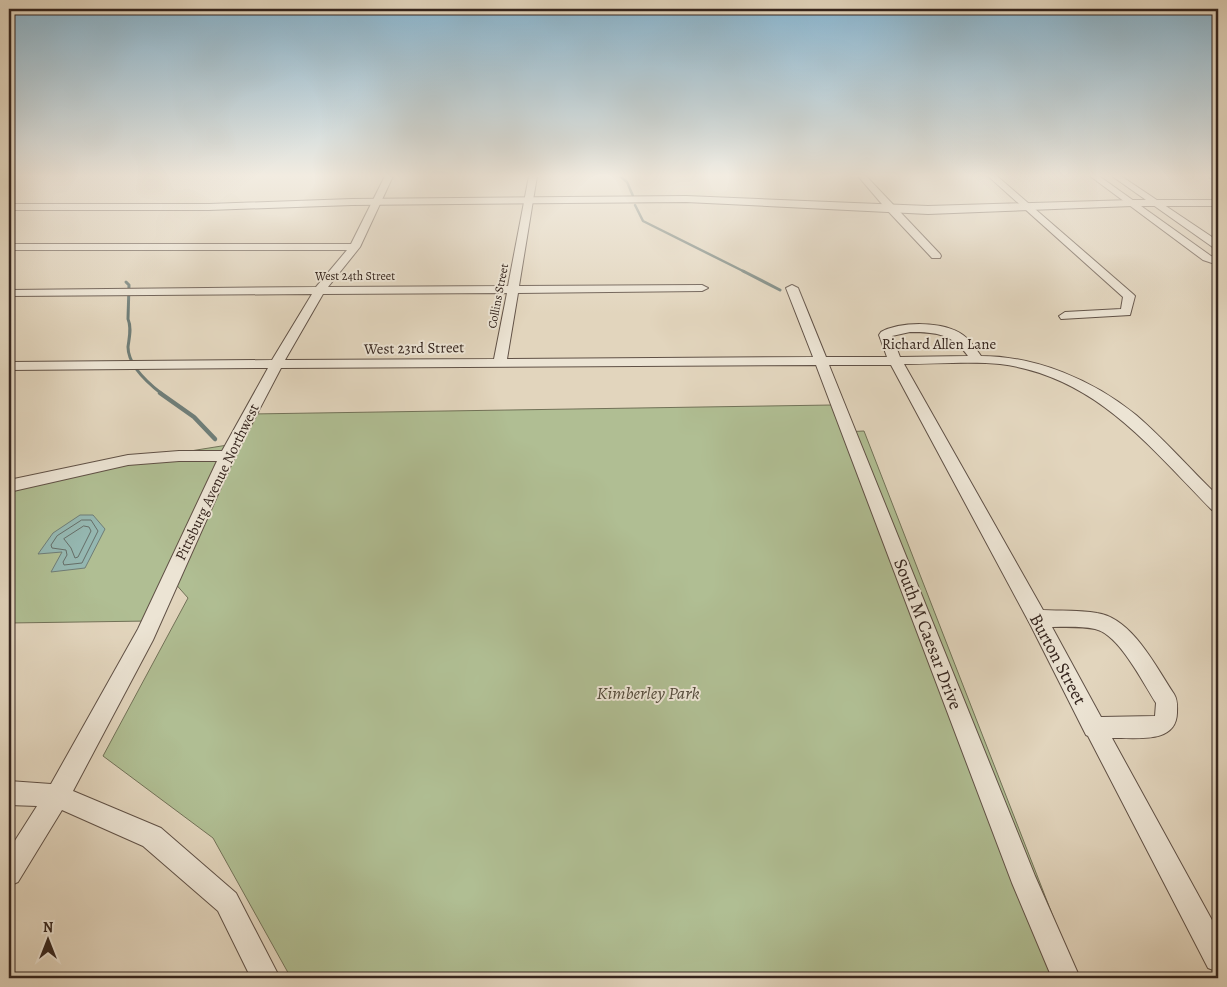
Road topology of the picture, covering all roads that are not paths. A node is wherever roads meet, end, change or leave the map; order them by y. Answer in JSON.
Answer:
{"nodes":[{"id":1,"x":366,"y":222,"type":"edge"},
{"id":2,"x":526,"y":222,"type":"edge"},
{"id":3,"x":903,"y":222,"type":"edge"},
{"id":4,"x":1046,"y":222,"type":"edge"},
{"id":5,"x":1159,"y":222,"type":"edge"},
{"id":6,"x":1184,"y":222,"type":"edge"},
{"id":7,"x":1218,"y":246,"type":"edge"},
{"id":8,"x":9,"y":247,"type":"edge"},
{"id":9,"x":354,"y":247,"type":"junction"},
{"id":10,"x":936,"y":256,"type":"dead end"},
{"id":11,"x":1218,"y":262,"type":"edge"},
{"id":12,"x":702,"y":288,"type":"dead end"},
{"id":13,"x":792,"y":288,"type":"dead end"},
{"id":14,"x":320,"y":290,"type":"junction"},
{"id":15,"x":514,"y":290,"type":"junction"},
{"id":16,"x":9,"y":293,"type":"edge"},
{"id":17,"x":1129,"y":296,"type":"joint"},
{"id":18,"x":1065,"y":316,"type":"dead end"},
{"id":19,"x":976,"y":359,"type":"junction"},
{"id":20,"x":820,"y":360,"type":"junction"},
{"id":21,"x":895,"y":360,"type":"junction"},
{"id":22,"x":500,"y":363,"type":"junction"},
{"id":23,"x":276,"y":365,"type":"junction"},
{"id":24,"x":9,"y":366,"type":"edge"},
{"id":25,"x":227,"y":456,"type":"junction"},
{"id":26,"x":9,"y":486,"type":"edge"},
{"id":27,"x":1218,"y":506,"type":"edge"},
{"id":28,"x":1037,"y":618,"type":"junction"},
{"id":29,"x":1094,"y":728,"type":"junction"},
{"id":30,"x":9,"y":793,"type":"edge"},
{"id":31,"x":57,"y":796,"type":"junction"},
{"id":32,"x":9,"y":873,"type":"edge"},
{"id":33,"x":1218,"y":958,"type":"edge"},
{"id":34,"x":266,"y":978,"type":"edge"},
{"id":35,"x":1066,"y":978,"type":"edge"}],
"edges":[{"from":1,"to":9,"type":"street","name":"Pittsburg Avenue Northwest"},
{"from":2,"to":15,"type":"street","name":"Collins Street"},
{"from":3,"to":10,"type":"street"},
{"from":4,"to":17,"type":"street"},
{"from":5,"to":11,"type":"street"},
{"from":6,"to":7,"type":"street"},
{"from":8,"to":9,"type":"street"},
{"from":9,"to":14,"type":"street","name":"Pittsburg Avenue Northwest"},
{"from":12,"to":15,"type":"street","name":"West 24th Street"},
{"from":13,"to":20,"type":"street","name":"South M Caesar Drive"},
{"from":14,"to":15,"type":"street","name":"West 24th Street"},
{"from":14,"to":16,"type":"street","name":"West 24th Street"},
{"from":14,"to":23,"type":"street","name":"Pittsburg Avenue Northwest"},
{"from":15,"to":22,"type":"street","name":"Collins Street"},
{"from":17,"to":18,"type":"street"},
{"from":19,"to":21,"type":"street","name":"Richard Allen Lane"},
{"from":19,"to":21,"type":"street","name":"Burton Street"},
{"from":19,"to":27,"type":"street","name":"Richard Allen Lane"},
{"from":20,"to":21,"type":"street","name":"Richard Allen Lane"},
{"from":20,"to":22,"type":"street","name":"West 23rd Street"},
{"from":20,"to":35,"type":"street","name":"South M Caesar Drive"},
{"from":21,"to":28,"type":"street","name":"Burton Street"},
{"from":22,"to":23,"type":"street","name":"West 23rd Street"},
{"from":23,"to":24,"type":"street","name":"West 23rd Street"},
{"from":23,"to":25,"type":"street","name":"Pittsburg Avenue Northwest"},
{"from":25,"to":26,"type":"street"},
{"from":25,"to":31,"type":"street","name":"Pittsburg Avenue Northwest"},
{"from":28,"to":29,"type":"street","name":"Burton Street"},
{"from":28,"to":29,"type":"street"},
{"from":29,"to":33,"type":"street","name":"Burton Street"},
{"from":30,"to":31,"type":"street"},
{"from":31,"to":32,"type":"street","name":"Pittsburg Avenue Northwest"},
{"from":31,"to":34,"type":"street"}]}
